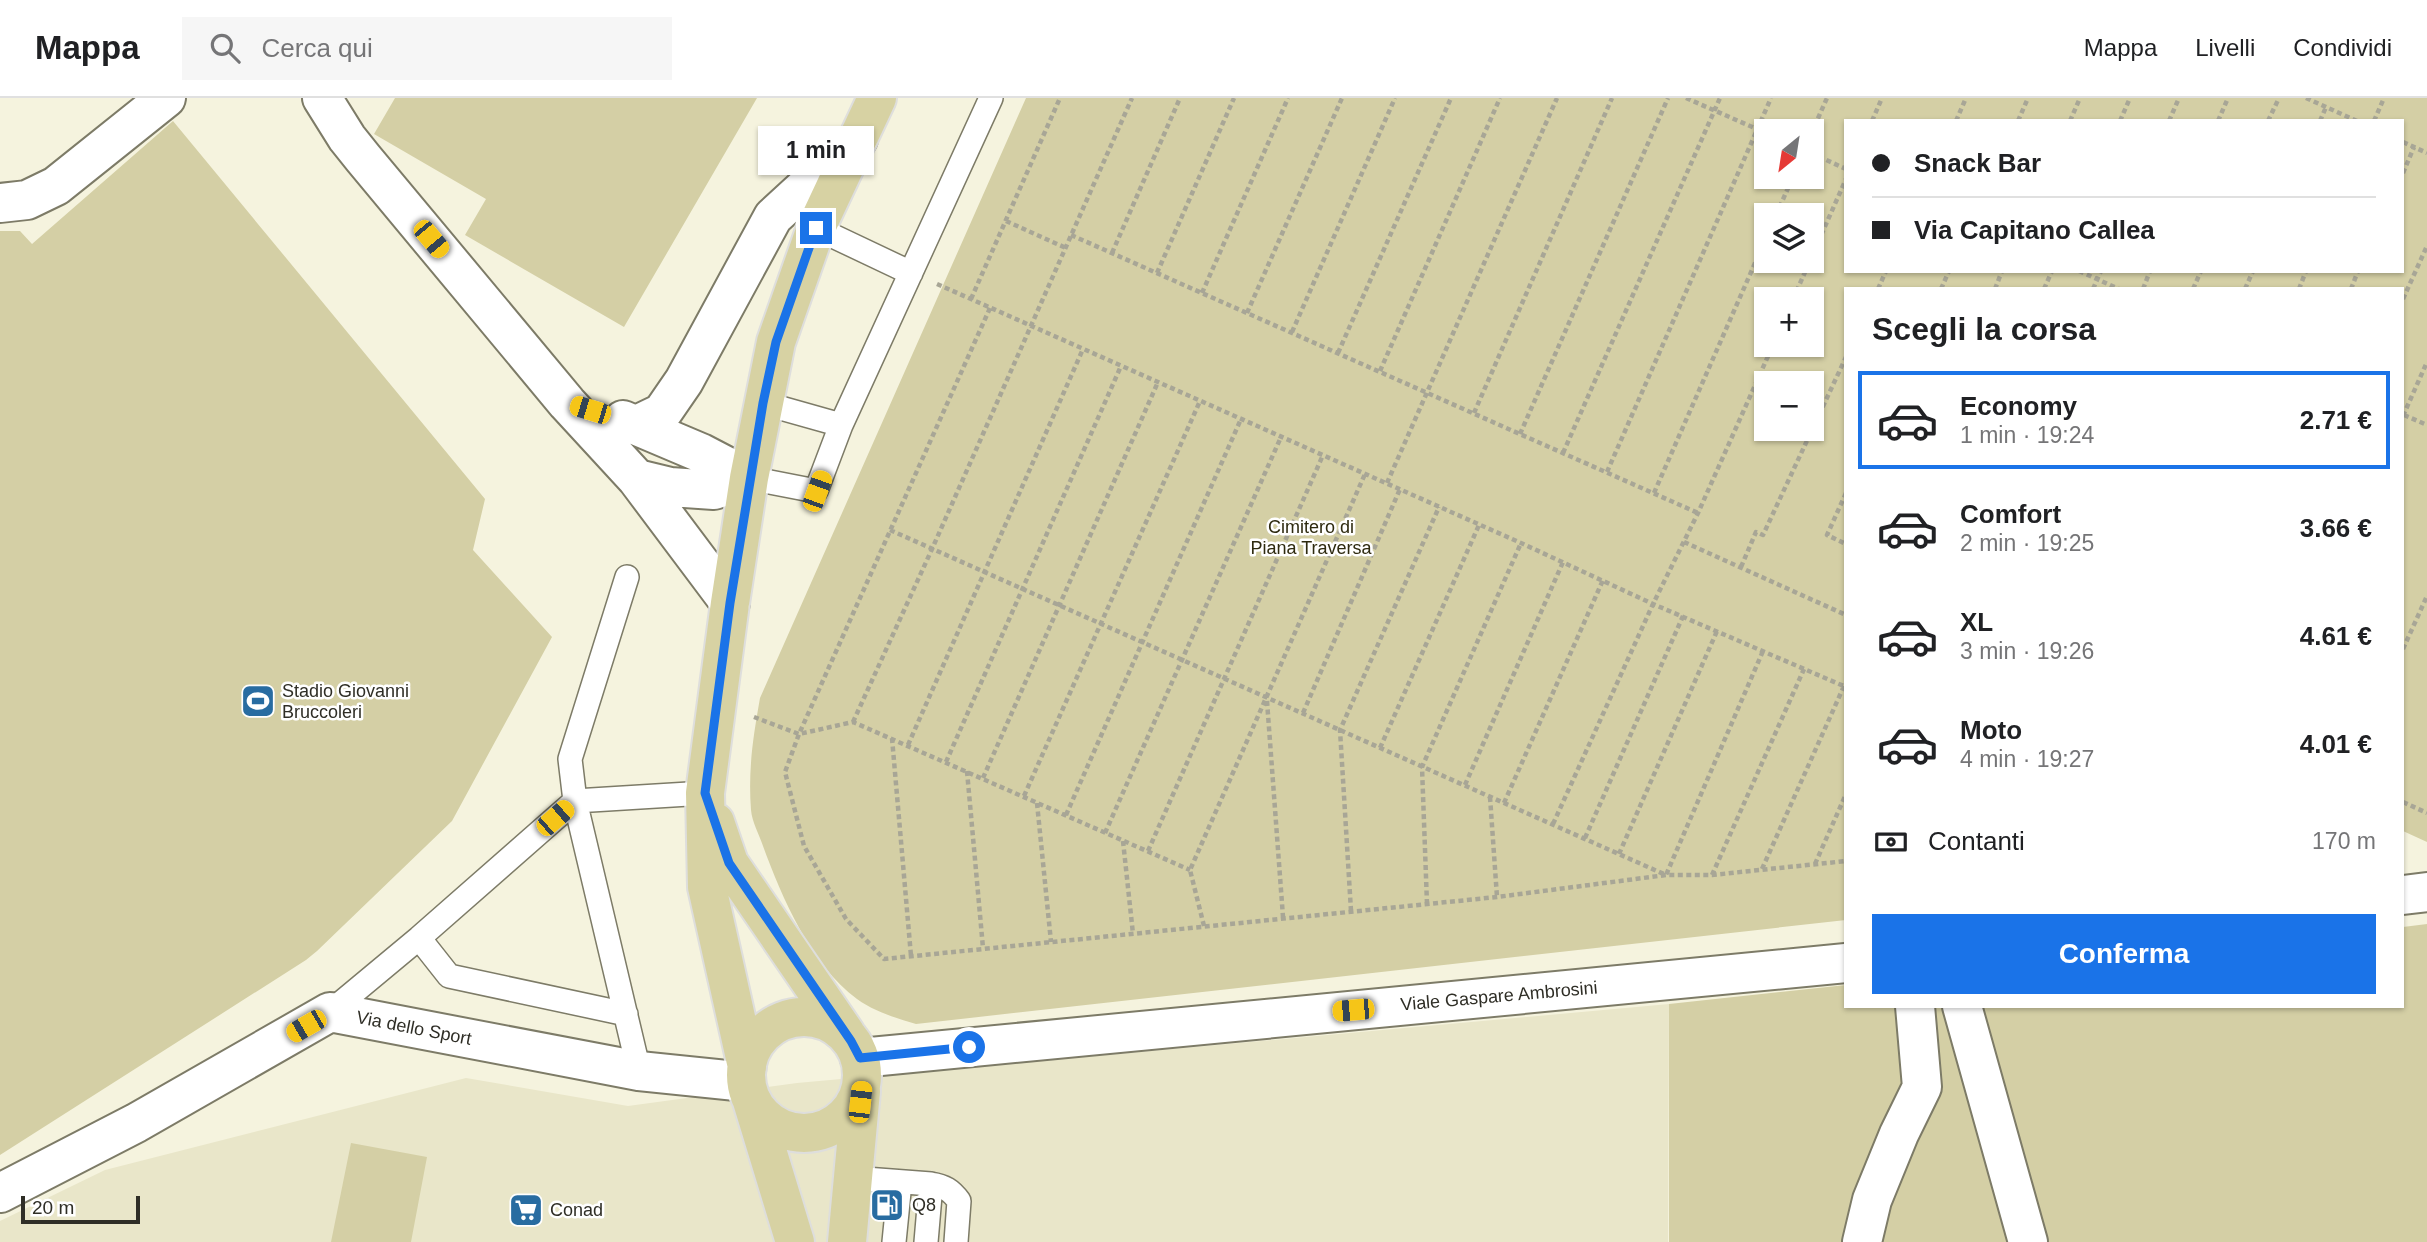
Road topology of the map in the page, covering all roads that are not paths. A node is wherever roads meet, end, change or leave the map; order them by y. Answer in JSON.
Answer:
{"nodes":[{"id":1,"x":166,"y":98,"type":"edge"},
{"id":2,"x":322,"y":98,"type":"edge"},
{"id":3,"x":877,"y":98,"type":"edge"},
{"id":4,"x":991,"y":98,"type":"edge"},
{"id":5,"x":858,"y":139,"type":"junction"},
{"id":6,"x":0,"y":203,"type":"edge"},
{"id":7,"x":816,"y":228,"type":"junction"},
{"id":8,"x":911,"y":272,"type":"junction"},
{"id":9,"x":567,"y":403,"type":"junction"},
{"id":10,"x":763,"y":403,"type":"junction"},
{"id":11,"x":638,"y":425,"type":"junction"},
{"id":12,"x":841,"y":425,"type":"junction"},
{"id":13,"x":749,"y":478,"type":"junction"},
{"id":14,"x":637,"y":480,"type":"junction"},
{"id":15,"x":627,"y":577,"type":"dead end"},
{"id":16,"x":730,"y":603,"type":"junction"},
{"id":17,"x":705,"y":793,"type":"junction"},
{"id":18,"x":575,"y":801,"type":"junction"},
{"id":19,"x":2427,"y":892,"type":"edge"},
{"id":20,"x":2404,"y":895,"type":"edge"},
{"id":21,"x":419,"y":938,"type":"junction"},
{"id":22,"x":1844,"y":963,"type":"edge"},
{"id":23,"x":1915,"y":1008,"type":"edge"},
{"id":24,"x":1963,"y":1008,"type":"edge"},
{"id":25,"x":330,"y":1012,"type":"junction"},
{"id":26,"x":626,"y":1014,"type":"junction"},
{"id":27,"x":858,"y":1058,"type":"junction"},
{"id":28,"x":639,"y":1070,"type":"junction"},
{"id":29,"x":747,"y":1079,"type":"junction"},
{"id":30,"x":852,"y":1178,"type":"junction"},
{"id":31,"x":900,"y":1182,"type":"junction"},
{"id":32,"x":931,"y":1185,"type":"junction"},
{"id":33,"x":0,"y":1194,"type":"edge"},
{"id":34,"x":795,"y":1242,"type":"edge"},
{"id":35,"x":847,"y":1242,"type":"edge"},
{"id":36,"x":894,"y":1242,"type":"edge"},
{"id":37,"x":926,"y":1242,"type":"edge"},
{"id":38,"x":956,"y":1242,"type":"edge"},
{"id":39,"x":1862,"y":1242,"type":"edge"},
{"id":40,"x":2028,"y":1242,"type":"edge"}],
"edges":[{"from":1,"to":6,"type":"street"},
{"from":2,"to":9,"type":"street"},
{"from":3,"to":5,"type":"main road"},
{"from":4,"to":8,"type":"lane"},
{"from":5,"to":7,"type":"main road"},
{"from":5,"to":11,"type":"street"},
{"from":7,"to":8,"type":"lane"},
{"from":7,"to":10,"type":"main road"},
{"from":8,"to":12,"type":"lane"},
{"from":9,"to":11,"type":"street"},
{"from":9,"to":14,"type":"street"},
{"from":10,"to":12,"type":"lane"},
{"from":10,"to":13,"type":"main road"},
{"from":11,"to":13,"type":"street"},
{"from":12,"to":13,"type":"lane"},
{"from":13,"to":14,"type":"street"},
{"from":13,"to":16,"type":"main road"},
{"from":14,"to":16,"type":"street"},
{"from":15,"to":18,"type":"lane"},
{"from":16,"to":17,"type":"main road"},
{"from":17,"to":18,"type":"lane"},
{"from":17,"to":27,"type":"main road"},
{"from":17,"to":29,"type":"main road"},
{"from":18,"to":21,"type":"lane"},
{"from":18,"to":26,"type":"lane"},
{"from":19,"to":20,"type":"street"},
{"from":21,"to":25,"type":"lane"},
{"from":21,"to":26,"type":"lane"},
{"from":22,"to":27,"type":"street","name":"Viale Gaspare Ambrosini"},
{"from":23,"to":39,"type":"street"},
{"from":24,"to":40,"type":"street"},
{"from":25,"to":28,"type":"street","name":"Via dello Sport"},
{"from":25,"to":33,"type":"street"},
{"from":26,"to":28,"type":"lane"},
{"from":27,"to":29,"type":"main road"},
{"from":27,"to":29,"type":"main road"},
{"from":27,"to":30,"type":"main road"},
{"from":28,"to":29,"type":"street","name":"Via dello Sport"},
{"from":29,"to":34,"type":"main road"},
{"from":30,"to":31,"type":"lane"},
{"from":30,"to":35,"type":"main road"},
{"from":31,"to":32,"type":"lane"},
{"from":31,"to":36,"type":"lane"},
{"from":32,"to":37,"type":"lane"},
{"from":32,"to":38,"type":"lane"}]}
